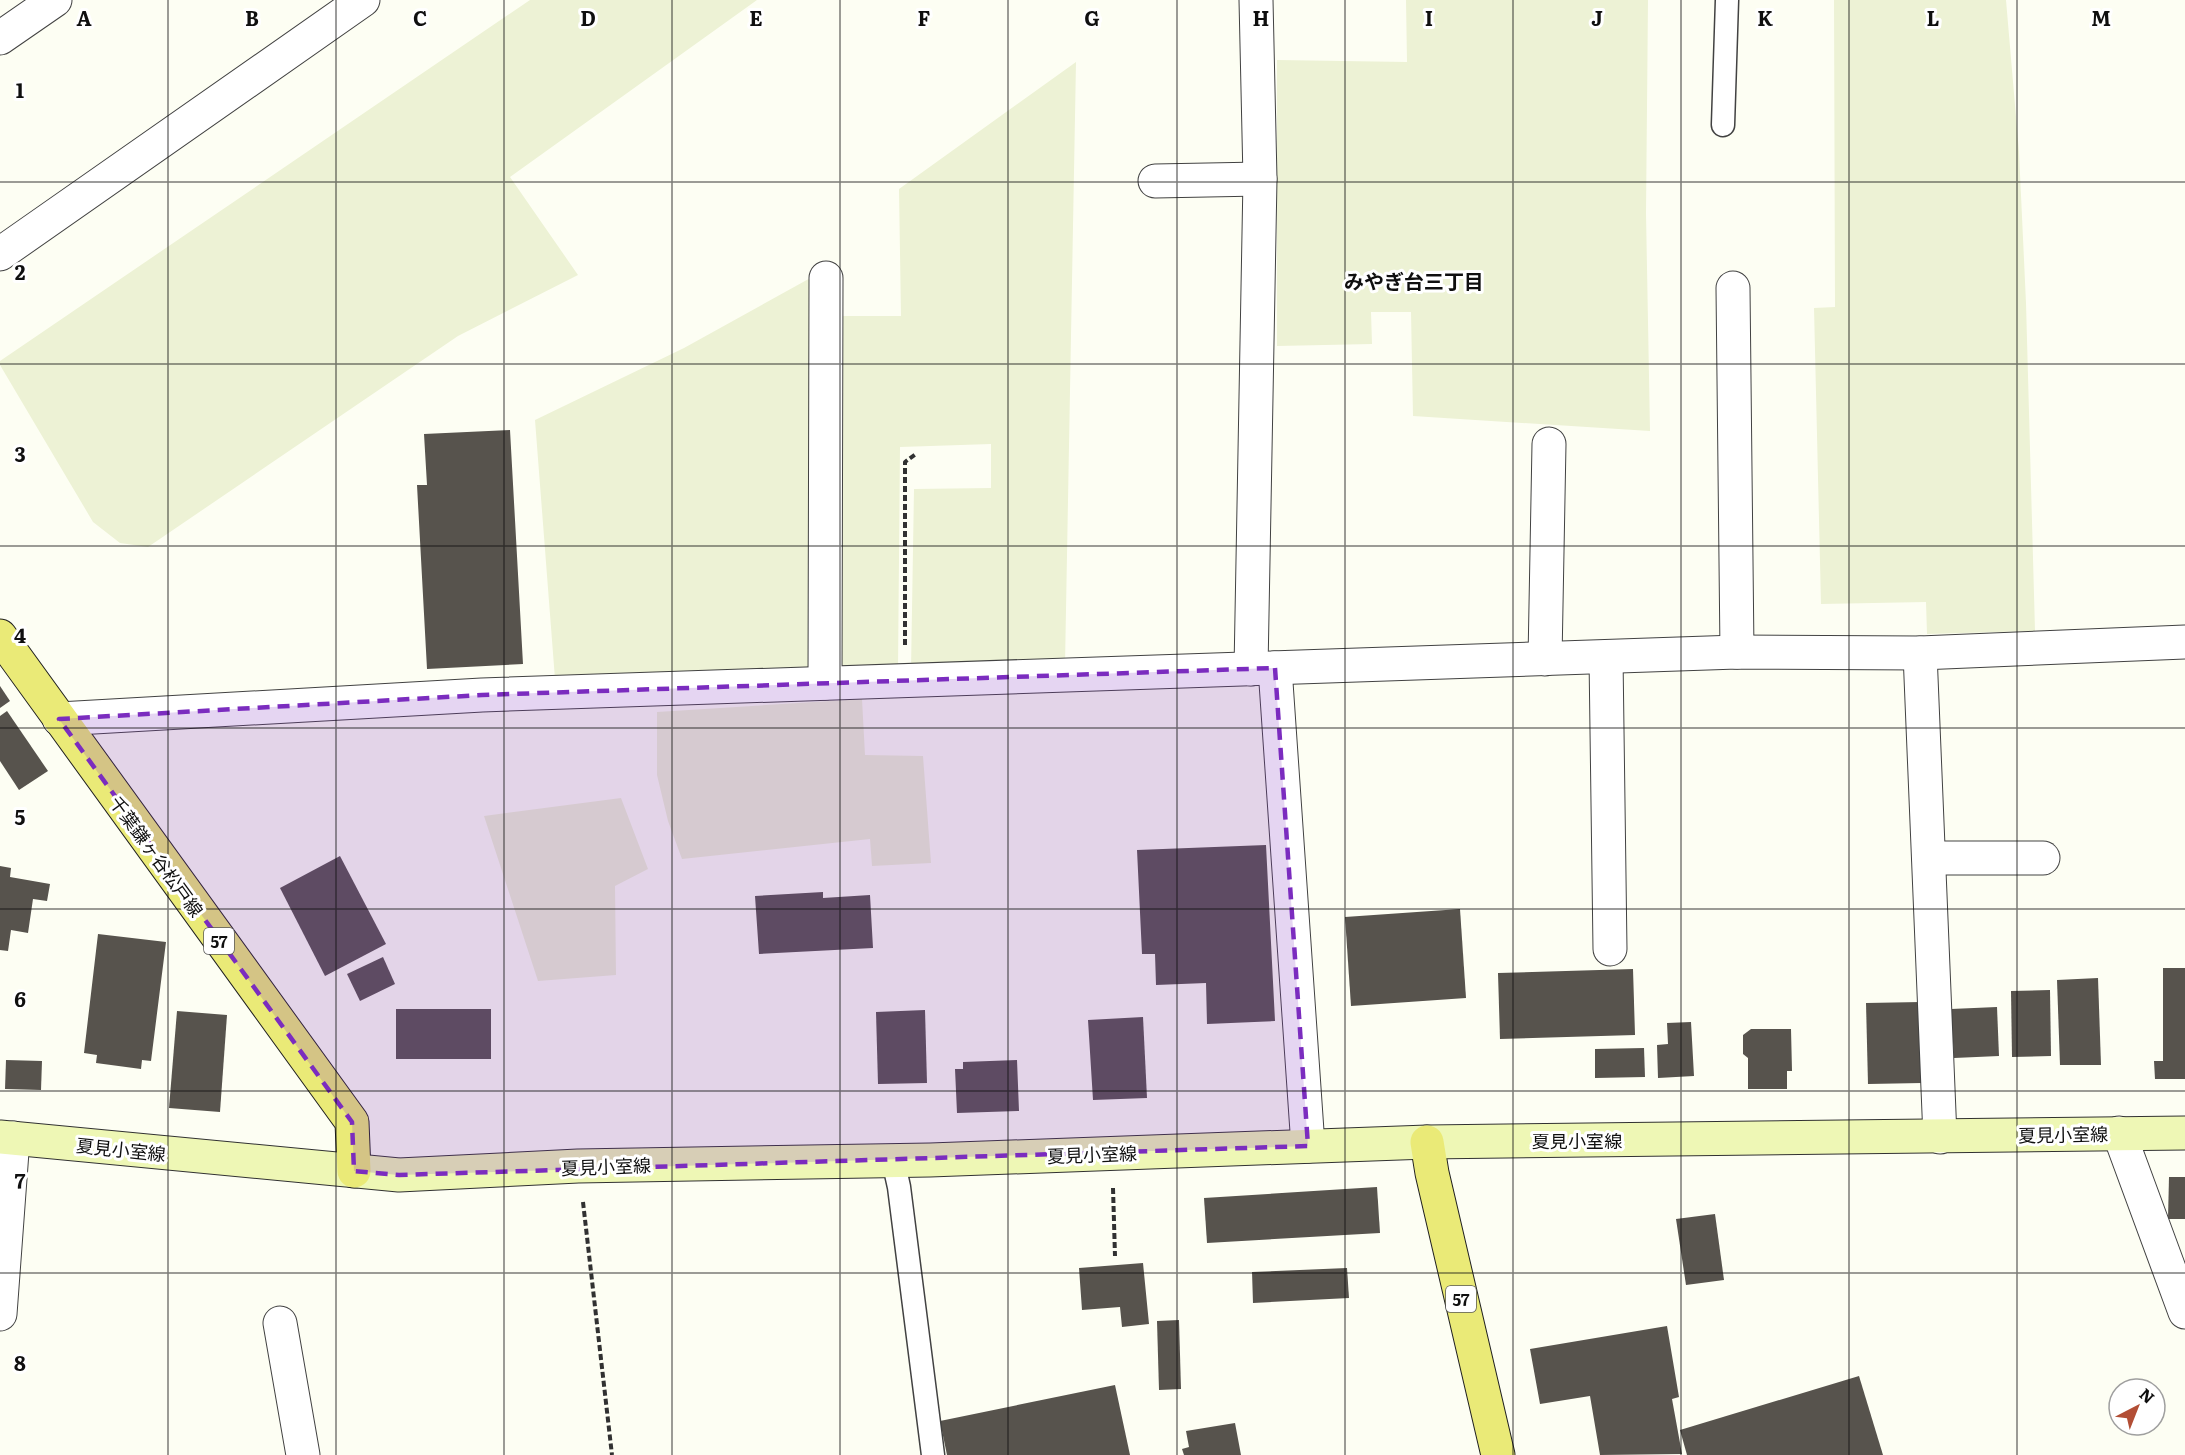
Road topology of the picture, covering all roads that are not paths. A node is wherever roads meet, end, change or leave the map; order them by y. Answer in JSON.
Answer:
{"nodes":[{"id":1,"x":55,"y":0,"type":"edge"},
{"id":2,"x":363,"y":0,"type":"edge"},
{"id":3,"x":1256,"y":0,"type":"edge"},
{"id":4,"x":1727,"y":0,"type":"edge"},
{"id":5,"x":0,"y":38,"type":"edge"},
{"id":6,"x":1723,"y":125,"type":"dead end"},
{"id":7,"x":1260,"y":179,"type":"junction"},
{"id":8,"x":1155,"y":181,"type":"dead end"},
{"id":9,"x":0,"y":254,"type":"edge"},
{"id":10,"x":826,"y":278,"type":"dead end"},
{"id":11,"x":1733,"y":288,"type":"dead end"},
{"id":12,"x":1549,"y":444,"type":"dead end"},
{"id":13,"x":0,"y":636,"type":"edge"},
{"id":14,"x":2185,"y":642,"type":"edge"},
{"id":15,"x":1737,"y":652,"type":"junction"},
{"id":16,"x":1920,"y":653,"type":"junction"},
{"id":17,"x":1606,"y":657,"type":"junction"},
{"id":18,"x":1545,"y":659,"type":"junction"},
{"id":19,"x":1263,"y":669,"type":"junction"},
{"id":20,"x":825,"y":683,"type":"junction"},
{"id":21,"x":59,"y":719,"type":"junction"},
{"id":22,"x":1929,"y":858,"type":"junction"},
{"id":23,"x":2043,"y":858,"type":"dead end"},
{"id":24,"x":1610,"y":949,"type":"dead end"},
{"id":25,"x":2119,"y":1133,"type":"junction"},
{"id":26,"x":2185,"y":1133,"type":"edge"},
{"id":27,"x":1940,"y":1137,"type":"junction"},
{"id":28,"x":6,"y":1138,"type":"edge"},
{"id":29,"x":1427,"y":1142,"type":"junction"},
{"id":30,"x":1308,"y":1146,"type":"junction"},
{"id":31,"x":893,"y":1160,"type":"junction"},
{"id":32,"x":354,"y":1171,"type":"junction"},
{"id":33,"x":2185,"y":1312,"type":"edge"},
{"id":34,"x":0,"y":1314,"type":"edge"},
{"id":35,"x":280,"y":1323,"type":"dead end"},
{"id":36,"x":303,"y":1455,"type":"edge"},
{"id":37,"x":933,"y":1455,"type":"edge"},
{"id":38,"x":1498,"y":1455,"type":"edge"}],
"edges":[{"from":1,"to":5,"type":"street"},
{"from":2,"to":9,"type":"street"},
{"from":3,"to":7,"type":"street"},
{"from":4,"to":6,"type":"lane"},
{"from":7,"to":8,"type":"street"},
{"from":7,"to":19,"type":"street"},
{"from":10,"to":20,"type":"street"},
{"from":11,"to":15,"type":"street"},
{"from":12,"to":18,"type":"street"},
{"from":13,"to":21,"type":"main road","name":"千葉鎌ヶ谷松戸線","number":"57"},
{"from":14,"to":16,"type":"street"},
{"from":15,"to":16,"type":"street"},
{"from":15,"to":17,"type":"street"},
{"from":16,"to":22,"type":"street"},
{"from":17,"to":18,"type":"street"},
{"from":17,"to":24,"type":"street"},
{"from":18,"to":19,"type":"street"},
{"from":19,"to":20,"type":"street"},
{"from":19,"to":30,"type":"street"},
{"from":20,"to":21,"type":"street"},
{"from":21,"to":32,"type":"main road","name":"千葉鎌ヶ谷松戸線","number":"57"},
{"from":22,"to":23,"type":"street"},
{"from":22,"to":27,"type":"street"},
{"from":25,"to":26,"type":"main road","name":"夏見小室線"},
{"from":25,"to":27,"type":"main road","name":"夏見小室線"},
{"from":25,"to":33,"type":"street"},
{"from":27,"to":29,"type":"main road","name":"夏見小室線"},
{"from":28,"to":32,"type":"main road","name":"夏見小室線"},
{"from":28,"to":34,"type":"street"},
{"from":29,"to":30,"type":"main road","name":"夏見小室線"},
{"from":29,"to":38,"type":"main road","number":"57"},
{"from":30,"to":31,"type":"main road","name":"夏見小室線"},
{"from":31,"to":32,"type":"main road","name":"夏見小室線"},
{"from":31,"to":37,"type":"lane"},
{"from":35,"to":36,"type":"street"}]}
